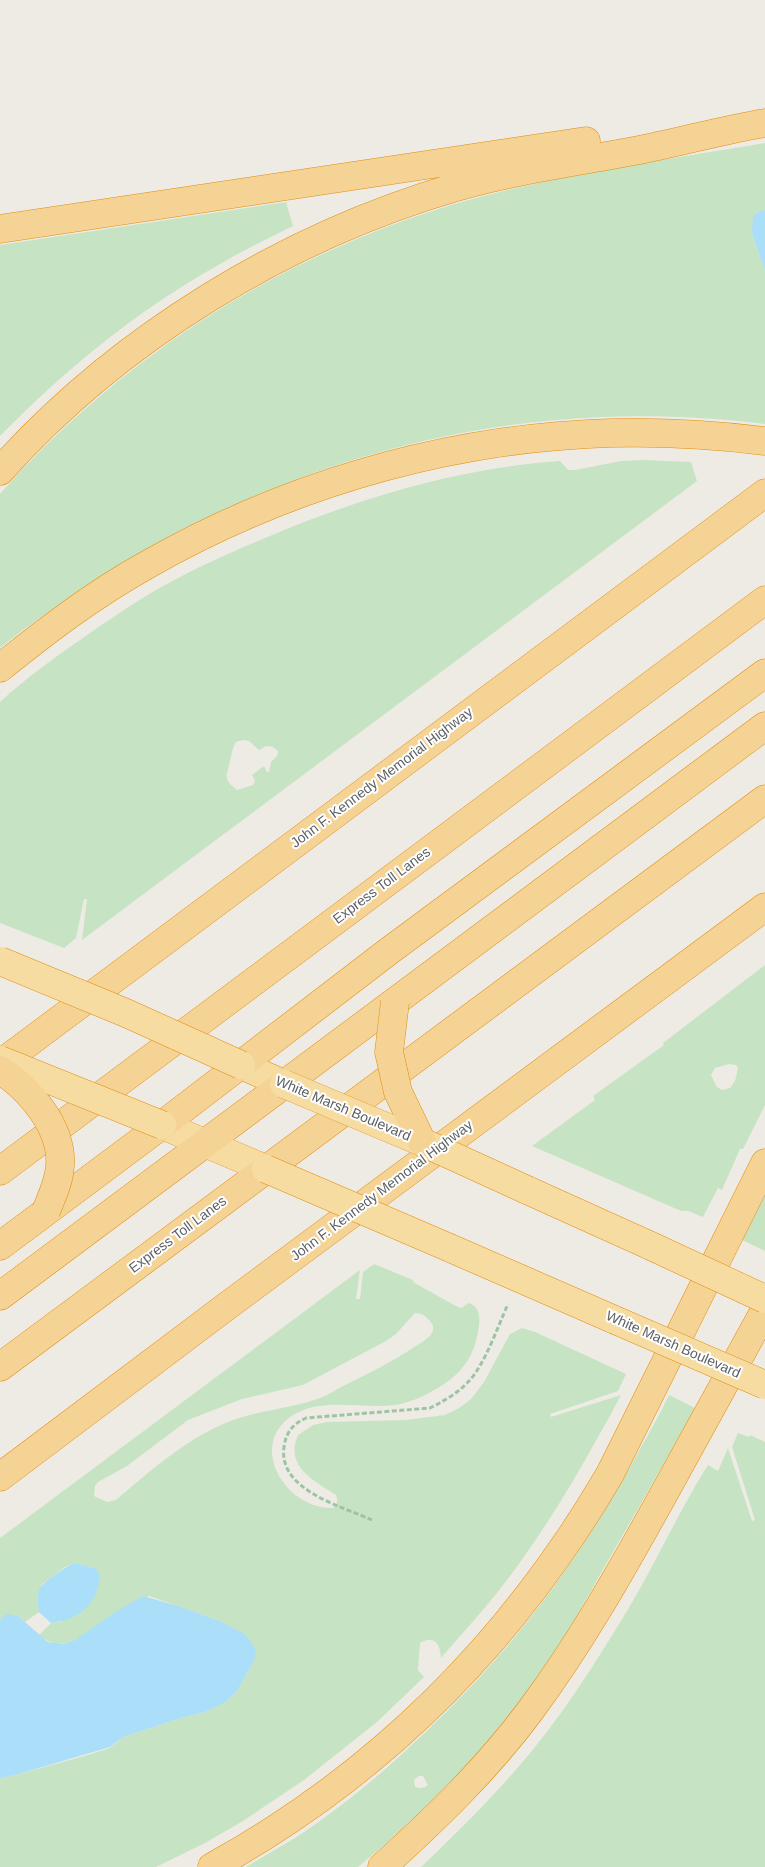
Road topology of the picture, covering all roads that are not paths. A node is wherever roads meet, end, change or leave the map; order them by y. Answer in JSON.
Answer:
{"nodes":[{"id":1,"x":753,"y":125,"type":"edge"},
{"id":2,"x":0,"y":229,"type":"edge"},
{"id":3,"x":765,"y":441,"type":"edge"},
{"id":4,"x":0,"y":471,"type":"edge"},
{"id":5,"x":765,"y":493,"type":"edge"},
{"id":6,"x":765,"y":600,"type":"edge"},
{"id":7,"x":0,"y":668,"type":"edge"},
{"id":8,"x":765,"y":672,"type":"edge"},
{"id":9,"x":765,"y":726,"type":"edge"},
{"id":10,"x":765,"y":799,"type":"edge"},
{"id":11,"x":765,"y":907,"type":"edge"},
{"id":12,"x":0,"y":961,"type":"edge"},
{"id":13,"x":395,"y":1002,"type":"junction"},
{"id":14,"x":0,"y":1062,"type":"edge"},
{"id":15,"x":241,"y":1065,"type":"junction"},
{"id":16,"x":0,"y":1070,"type":"edge"},
{"id":17,"x":284,"y":1084,"type":"junction"},
{"id":18,"x":162,"y":1125,"type":"junction"},
{"id":19,"x":422,"y":1142,"type":"junction"},
{"id":20,"x":205,"y":1143,"type":"junction"},
{"id":21,"x":765,"y":1163,"type":"edge"},
{"id":22,"x":0,"y":1171,"type":"edge"},
{"id":23,"x":46,"y":1211,"type":"junction"},
{"id":24,"x":3,"y":1244,"type":"edge"},
{"id":25,"x":0,"y":1296,"type":"edge"},
{"id":26,"x":765,"y":1299,"type":"edge"},
{"id":27,"x":765,"y":1310,"type":"edge"},
{"id":28,"x":0,"y":1367,"type":"edge"},
{"id":29,"x":765,"y":1385,"type":"edge"},
{"id":30,"x":0,"y":1477,"type":"edge"},
{"id":31,"x":212,"y":1867,"type":"edge"},
{"id":32,"x":382,"y":1867,"type":"edge"}],
"edges":[{"from":1,"to":2,"type":"highway"},
{"from":1,"to":4,"type":"highway"},
{"from":3,"to":7,"type":"highway"},
{"from":5,"to":14,"type":"highway","name":"John F. Kennedy Memorial Highway"},
{"from":6,"to":22,"type":"highway","name":"Express Toll Lanes"},
{"from":8,"to":15,"type":"highway"},
{"from":9,"to":13,"type":"highway"},
{"from":10,"to":28,"type":"highway","name":"Express Toll Lanes"},
{"from":11,"to":30,"type":"highway","name":"John F. Kennedy Memorial Highway"},
{"from":12,"to":15,"type":"highway","name":"White Marsh Boulevard","bridge":true},
{"from":13,"to":17,"type":"highway"},
{"from":13,"to":19,"type":"highway","bridge":true},
{"from":14,"to":18,"type":"highway","name":"White Marsh Boulevard","bridge":true},
{"from":15,"to":17,"type":"highway","name":"White Marsh Boulevard"},
{"from":15,"to":18,"type":"highway"},
{"from":16,"to":23,"type":"highway","bridge":true},
{"from":17,"to":19,"type":"highway","name":"White Marsh Boulevard","bridge":true},
{"from":17,"to":20,"type":"highway"},
{"from":18,"to":20,"type":"highway","name":"White Marsh Boulevard"},
{"from":18,"to":23,"type":"highway"},
{"from":19,"to":26,"type":"highway","name":"White Marsh Boulevard","bridge":true},
{"from":20,"to":25,"type":"highway"},
{"from":20,"to":29,"type":"highway","name":"White Marsh Boulevard","bridge":true},
{"from":21,"to":31,"type":"highway"},
{"from":23,"to":24,"type":"highway"},
{"from":27,"to":32,"type":"highway"}]}
